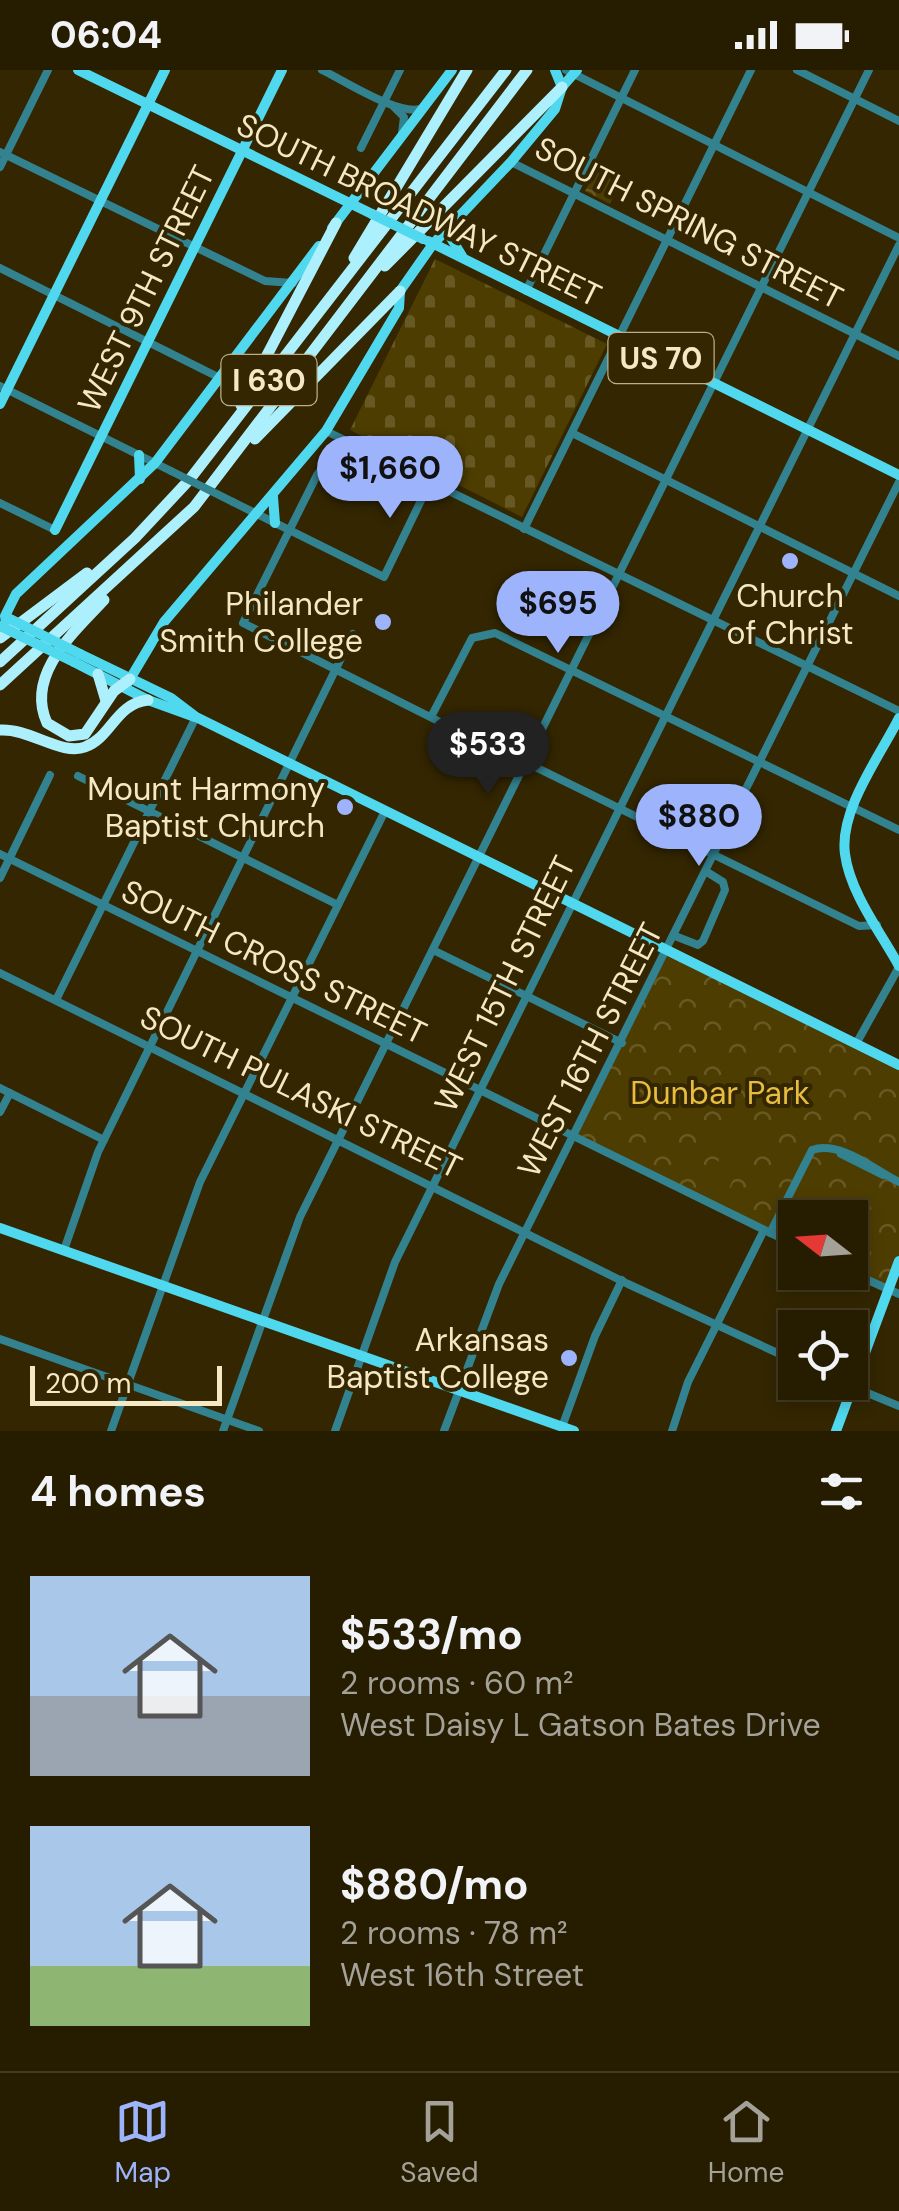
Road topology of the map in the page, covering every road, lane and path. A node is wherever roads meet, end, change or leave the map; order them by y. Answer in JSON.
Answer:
{"nodes":[{"id":1,"x":48,"y":70,"type":"edge"},
{"id":2,"x":78,"y":70,"type":"edge"},
{"id":3,"x":165,"y":70,"type":"edge"},
{"id":4,"x":282,"y":70,"type":"edge"},
{"id":5,"x":322,"y":70,"type":"edge"},
{"id":6,"x":400,"y":70,"type":"edge"},
{"id":7,"x":452,"y":70,"type":"edge"},
{"id":8,"x":467,"y":70,"type":"edge"},
{"id":9,"x":506,"y":70,"type":"edge"},
{"id":10,"x":527,"y":70,"type":"edge"},
{"id":11,"x":554,"y":70,"type":"edge"},
{"id":12,"x":635,"y":70,"type":"edge"},
{"id":13,"x":751,"y":70,"type":"edge"},
{"id":14,"x":796,"y":70,"type":"edge"},
{"id":15,"x":869,"y":70,"type":"edge"},
{"id":16,"x":576,"y":71,"type":"edge"},
{"id":17,"x":562,"y":87,"type":"junction"},
{"id":18,"x":854,"y":99,"type":"junction"},
{"id":19,"x":620,"y":100,"type":"junction"},
{"id":20,"x":385,"y":101,"type":"junction"},
{"id":21,"x":148,"y":104,"type":"junction"},
{"id":22,"x":394,"y":106,"type":"junction"},
{"id":23,"x":423,"y":108,"type":"junction"},
{"id":24,"x":899,"y":121,"type":"edge"},
{"id":25,"x":396,"y":144,"type":"junction"},
{"id":26,"x":714,"y":146,"type":"junction"},
{"id":27,"x":362,"y":148,"type":"dead end"},
{"id":28,"x":242,"y":150,"type":"junction"},
{"id":29,"x":3,"y":153,"type":"edge"},
{"id":30,"x":511,"y":162,"type":"junction"},
{"id":31,"x":0,"y":166,"type":"edge"},
{"id":32,"x":574,"y":193,"type":"junction"},
{"id":33,"x":808,"y":193,"type":"junction"},
{"id":34,"x":100,"y":201,"type":"junction"},
{"id":35,"x":351,"y":204,"type":"junction"},
{"id":36,"x":456,"y":217,"type":"junction"},
{"id":37,"x":336,"y":223,"type":"junction"},
{"id":38,"x":666,"y":240,"type":"junction"},
{"id":39,"x":428,"y":241,"type":"junction"},
{"id":40,"x":899,"y":242,"type":"edge"},
{"id":41,"x":194,"y":248,"type":"junction"},
{"id":42,"x":466,"y":261,"type":"junction"},
{"id":43,"x":0,"y":268,"type":"edge"},
{"id":44,"x":264,"y":281,"type":"junction"},
{"id":45,"x":293,"y":283,"type":"junction"},
{"id":46,"x":761,"y":287,"type":"junction"},
{"id":47,"x":360,"y":290,"type":"junction"},
{"id":48,"x":400,"y":291,"type":"junction"},
{"id":49,"x":526,"y":291,"type":"junction"},
{"id":50,"x":54,"y":294,"type":"junction"},
{"id":51,"x":272,"y":312,"type":"junction"},
{"id":52,"x":309,"y":329,"type":"junction"},
{"id":53,"x":855,"y":334,"type":"junction"},
{"id":54,"x":618,"y":336,"type":"junction"},
{"id":55,"x":148,"y":342,"type":"junction"},
{"id":56,"x":899,"y":356,"type":"edge"},
{"id":57,"x":222,"y":379,"type":"junction"},
{"id":58,"x":713,"y":384,"type":"junction"},
{"id":59,"x":4,"y":388,"type":"edge"},
{"id":60,"x":0,"y":404,"type":"edge"},
{"id":61,"x":326,"y":431,"type":"junction"},
{"id":62,"x":808,"y":431,"type":"junction"},
{"id":63,"x":572,"y":433,"type":"junction"},
{"id":64,"x":101,"y":436,"type":"junction"},
{"id":65,"x":344,"y":440,"type":"junction"},
{"id":66,"x":139,"y":455,"type":"junction"},
{"id":67,"x":210,"y":455,"type":"junction"},
{"id":68,"x":155,"y":463,"type":"junction"},
{"id":69,"x":226,"y":466,"type":"junction"},
{"id":70,"x":140,"y":479,"type":"junction"},
{"id":71,"x":899,"y":479,"type":"edge"},
{"id":72,"x":665,"y":480,"type":"junction"},
{"id":73,"x":430,"y":482,"type":"junction"},
{"id":74,"x":272,"y":497,"type":"junction"},
{"id":75,"x":0,"y":503,"type":"edge"},
{"id":76,"x":257,"y":514,"type":"junction"},
{"id":77,"x":275,"y":523,"type":"junction"},
{"id":78,"x":760,"y":527,"type":"junction"},
{"id":79,"x":524,"y":529,"type":"junction"},
{"id":80,"x":55,"y":530,"type":"junction"},
{"id":81,"x":290,"y":530,"type":"junction"},
{"id":82,"x":77,"y":538,"type":"junction"},
{"id":83,"x":134,"y":538,"type":"junction"},
{"id":84,"x":158,"y":543,"type":"junction"},
{"id":85,"x":65,"y":549,"type":"junction"},
{"id":86,"x":854,"y":574,"type":"junction"},
{"id":87,"x":618,"y":576,"type":"junction"},
{"id":88,"x":16,"y":594,"type":"junction"},
{"id":89,"x":899,"y":596,"type":"edge"},
{"id":90,"x":0,"y":602,"type":"edge"},
{"id":91,"x":713,"y":621,"type":"junction"},
{"id":92,"x":4,"y":623,"type":"edge"},
{"id":93,"x":353,"y":634,"type":"dead end"},
{"id":94,"x":143,"y":654,"type":"junction"},
{"id":95,"x":77,"y":658,"type":"junction"},
{"id":96,"x":0,"y":662,"type":"edge"},
{"id":97,"x":807,"y":667,"type":"junction"},
{"id":98,"x":336,"y":670,"type":"junction"},
{"id":99,"x":572,"y":670,"type":"junction"},
{"id":100,"x":98,"y":674,"type":"junction"},
{"id":101,"x":125,"y":684,"type":"junction"},
{"id":102,"x":0,"y":685,"type":"edge"},
{"id":103,"x":149,"y":694,"type":"junction"},
{"id":104,"x":106,"y":701,"type":"junction"},
{"id":105,"x":899,"y":714,"type":"edge"},
{"id":106,"x":666,"y":716,"type":"junction"},
{"id":107,"x":196,"y":717,"type":"junction"},
{"id":108,"x":431,"y":718,"type":"junction"},
{"id":109,"x":106,"y":728,"type":"junction"},
{"id":110,"x":0,"y":730,"type":"edge"},
{"id":111,"x":525,"y":762,"type":"junction"},
{"id":112,"x":761,"y":762,"type":"junction"},
{"id":113,"x":291,"y":764,"type":"junction"},
{"id":114,"x":50,"y":775,"type":"dead end"},
{"id":115,"x":78,"y":776,"type":"dead end"},
{"id":116,"x":854,"y":808,"type":"junction"},
{"id":117,"x":620,"y":810,"type":"junction"},
{"id":118,"x":150,"y":811,"type":"junction"},
{"id":119,"x":385,"y":811,"type":"junction"},
{"id":120,"x":899,"y":830,"type":"edge"},
{"id":121,"x":0,"y":854,"type":"edge"},
{"id":122,"x":714,"y":856,"type":"junction"},
{"id":123,"x":478,"y":857,"type":"junction"},
{"id":124,"x":244,"y":858,"type":"junction"},
{"id":125,"x":10,"y":859,"type":"junction"},
{"id":126,"x":706,"y":872,"type":"junction"},
{"id":127,"x":0,"y":878,"type":"edge"},
{"id":128,"x":572,"y":904,"type":"junction"},
{"id":129,"x":338,"y":905,"type":"junction"},
{"id":130,"x":103,"y":906,"type":"junction"},
{"id":131,"x":877,"y":924,"type":"junction"},
{"id":132,"x":675,"y":936,"type":"junction"},
{"id":133,"x":433,"y":950,"type":"junction"},
{"id":134,"x":668,"y":950,"type":"junction"},
{"id":135,"x":895,"y":950,"type":"edge"},
{"id":136,"x":198,"y":952,"type":"junction"},
{"id":137,"x":899,"y":966,"type":"edge"},
{"id":138,"x":0,"y":972,"type":"edge"},
{"id":139,"x":528,"y":997,"type":"junction"},
{"id":140,"x":292,"y":998,"type":"junction"},
{"id":141,"x":56,"y":1000,"type":"junction"},
{"id":142,"x":622,"y":1043,"type":"junction"},
{"id":143,"x":387,"y":1044,"type":"junction"},
{"id":144,"x":856,"y":1044,"type":"junction"},
{"id":145,"x":151,"y":1046,"type":"junction"},
{"id":146,"x":899,"y":1064,"type":"edge"},
{"id":147,"x":0,"y":1088,"type":"edge"},
{"id":148,"x":481,"y":1091,"type":"junction"},
{"id":149,"x":10,"y":1093,"type":"junction"},
{"id":150,"x":245,"y":1094,"type":"junction"},
{"id":151,"x":0,"y":1112,"type":"edge"},
{"id":152,"x":576,"y":1138,"type":"junction"},
{"id":153,"x":339,"y":1139,"type":"junction"},
{"id":154,"x":104,"y":1140,"type":"junction"},
{"id":155,"x":899,"y":1182,"type":"edge"},
{"id":156,"x":433,"y":1184,"type":"junction"},
{"id":157,"x":0,"y":1228,"type":"edge"},
{"id":158,"x":525,"y":1232,"type":"junction"},
{"id":159,"x":767,"y":1232,"type":"junction"},
{"id":160,"x":778,"y":1237,"type":"edge"},
{"id":161,"x":64,"y":1250,"type":"junction"},
{"id":162,"x":899,"y":1261,"type":"edge"},
{"id":163,"x":622,"y":1280,"type":"junction"},
{"id":164,"x":868,"y":1280,"type":"edge"},
{"id":165,"x":162,"y":1286,"type":"junction"},
{"id":166,"x":894,"y":1292,"type":"edge"},
{"id":167,"x":261,"y":1321,"type":"junction"},
{"id":168,"x":716,"y":1326,"type":"junction"},
{"id":169,"x":0,"y":1338,"type":"edge"},
{"id":170,"x":868,"y":1353,"type":"edge"},
{"id":171,"x":778,"y":1354,"type":"edge"},
{"id":172,"x":362,"y":1356,"type":"junction"},
{"id":173,"x":128,"y":1385,"type":"junction"},
{"id":174,"x":458,"y":1390,"type":"junction"},
{"id":175,"x":868,"y":1395,"type":"edge"},
{"id":176,"x":848,"y":1400,"type":"edge"},
{"id":177,"x":899,"y":1406,"type":"edge"},
{"id":178,"x":227,"y":1419,"type":"junction"},
{"id":179,"x":568,"y":1429,"type":"edge"},
{"id":180,"x":111,"y":1431,"type":"edge"},
{"id":181,"x":223,"y":1431,"type":"edge"},
{"id":182,"x":260,"y":1431,"type":"edge"},
{"id":183,"x":335,"y":1431,"type":"edge"},
{"id":184,"x":444,"y":1431,"type":"edge"},
{"id":185,"x":672,"y":1431,"type":"edge"},
{"id":186,"x":836,"y":1431,"type":"edge"}],
"edges":[{"from":1,"to":29,"type":"street"},
{"from":2,"to":21,"type":"main road","name":"SOUTH BROADWAY STREET","number":"US 70"},
{"from":3,"to":21,"type":"main road"},
{"from":4,"to":28,"type":"main road","name":"WEST 9TH STREET"},
{"from":5,"to":20,"type":"street"},
{"from":6,"to":20,"type":"street"},
{"from":7,"to":23,"type":"main road"},
{"from":8,"to":52,"type":"highway"},
{"from":9,"to":52,"type":"highway","number":"I 630"},
{"from":10,"to":47,"type":"highway","number":"I 630"},
{"from":11,"to":17,"type":"main road"},
{"from":12,"to":19,"type":"street"},
{"from":13,"to":26,"type":"street"},
{"from":14,"to":18,"type":"street"},
{"from":15,"to":18,"type":"street"},
{"from":16,"to":17,"type":"main road"},
{"from":16,"to":19,"type":"street"},
{"from":17,"to":30,"type":"main road"},
{"from":17,"to":47,"type":"highway"},
{"from":18,"to":24,"type":"street"},
{"from":18,"to":33,"type":"street"},
{"from":19,"to":26,"type":"street"},
{"from":19,"to":32,"type":"street"},
{"from":20,"to":22,"type":"street"},
{"from":20,"to":27,"type":"street"},
{"from":21,"to":28,"type":"main road","name":"SOUTH BROADWAY STREET","number":"US 70"},
{"from":21,"to":34,"type":"main road"},
{"from":22,"to":23,"type":"street"},
{"from":22,"to":25,"type":"street"},
{"from":23,"to":25,"type":"main road"},
{"from":25,"to":35,"type":"main road"},
{"from":26,"to":33,"type":"street"},
{"from":26,"to":38,"type":"street"},
{"from":28,"to":35,"type":"main road","name":"SOUTH BROADWAY STREET","number":"US 70"},
{"from":28,"to":41,"type":"main road","name":"WEST 9TH STREET"},
{"from":29,"to":31,"type":"street"},
{"from":29,"to":34,"type":"street"},
{"from":30,"to":32,"type":"street","name":"SOUTH SPRING STREET"},
{"from":30,"to":36,"type":"main road"},
{"from":32,"to":38,"type":"street","name":"SOUTH SPRING STREET"},
{"from":32,"to":49,"type":"street"},
{"from":33,"to":40,"type":"street"},
{"from":33,"to":46,"type":"street"},
{"from":34,"to":41,"type":"street"},
{"from":34,"to":50,"type":"main road"},
{"from":35,"to":37,"type":"main road"},
{"from":35,"to":39,"type":"main road","name":"SOUTH BROADWAY STREET","number":"US 70","bridge":true},
{"from":36,"to":39,"type":"main road"},
{"from":36,"to":42,"type":"main road"},
{"from":37,"to":45,"type":"main road"},
{"from":37,"to":67,"type":"highway"},
{"from":38,"to":46,"type":"street","name":"SOUTH SPRING STREET"},
{"from":38,"to":54,"type":"street"},
{"from":39,"to":42,"type":"main road","name":"SOUTH BROADWAY STREET","number":"US 70"},
{"from":39,"to":48,"type":"main road"},
{"from":40,"to":53,"type":"street","name":"WEST 15TH STREET"},
{"from":41,"to":44,"type":"street"},
{"from":41,"to":55,"type":"main road","name":"WEST 9TH STREET"},
{"from":42,"to":49,"type":"main road","name":"SOUTH BROADWAY STREET","number":"US 70"},
{"from":43,"to":50,"type":"street"},
{"from":44,"to":45,"type":"street"},
{"from":44,"to":51,"type":"street"},
{"from":45,"to":51,"type":"main road"},
{"from":46,"to":53,"type":"street","name":"SOUTH SPRING STREET"},
{"from":46,"to":58,"type":"street"},
{"from":47,"to":69,"type":"highway","number":"I 630"},
{"from":48,"to":61,"type":"main road"},
{"from":48,"to":69,"type":"highway"},
{"from":49,"to":54,"type":"main road","name":"SOUTH BROADWAY STREET","number":"US 70"},
{"from":50,"to":55,"type":"street"},
{"from":50,"to":59,"type":"main road"},
{"from":51,"to":57,"type":"main road"},
{"from":52,"to":67,"type":"highway","number":"I 630"},
{"from":53,"to":56,"type":"street","name":"SOUTH SPRING STREET"},
{"from":53,"to":62,"type":"street","name":"WEST 15TH STREET"},
{"from":54,"to":58,"type":"main road","name":"SOUTH BROADWAY STREET","number":"US 70"},
{"from":54,"to":63,"type":"street"},
{"from":55,"to":57,"type":"street"},
{"from":55,"to":64,"type":"main road","name":"WEST 9TH STREET"},
{"from":57,"to":68,"type":"main road"},
{"from":58,"to":62,"type":"main road","name":"SOUTH BROADWAY STREET","number":"US 70"},
{"from":58,"to":72,"type":"street"},
{"from":59,"to":60,"type":"main road"},
{"from":59,"to":64,"type":"street"},
{"from":61,"to":65,"type":"street"},
{"from":61,"to":74,"type":"main road"},
{"from":62,"to":71,"type":"main road","name":"SOUTH BROADWAY STREET","number":"US 70"},
{"from":62,"to":78,"type":"street","name":"WEST 15TH STREET"},
{"from":63,"to":72,"type":"street"},
{"from":63,"to":79,"type":"street"},
{"from":64,"to":66,"type":"street"},
{"from":64,"to":80,"type":"main road","name":"WEST 9TH STREET"},
{"from":65,"to":73,"type":"street"},
{"from":65,"to":81,"type":"street"},
{"from":66,"to":68,"type":"street"},
{"from":66,"to":70,"type":"main road"},
{"from":67,"to":83,"type":"highway","number":"I 630"},
{"from":68,"to":70,"type":"main road"},
{"from":68,"to":76,"type":"street","bridge":true},
{"from":69,"to":84,"type":"highway","number":"I 630"},
{"from":70,"to":82,"type":"main road"},
{"from":71,"to":86,"type":"street","name":"WEST 16TH STREET"},
{"from":72,"to":78,"type":"street"},
{"from":72,"to":87,"type":"street"},
{"from":73,"to":79,"type":"street"},
{"from":73,"to":81,"type":"street"},
{"from":74,"to":76,"type":"main road"},
{"from":74,"to":77,"type":"main road"},
{"from":75,"to":80,"type":"street"},
{"from":76,"to":77,"type":"street"},
{"from":76,"to":94,"type":"main road"},
{"from":77,"to":81,"type":"street"},
{"from":78,"to":86,"type":"street"},
{"from":78,"to":91,"type":"street","name":"WEST 15TH STREET"},
{"from":79,"to":87,"type":"street"},
{"from":80,"to":82,"type":"main road"},
{"from":80,"to":85,"type":"main road"},
{"from":81,"to":98,"type":"street"},
{"from":82,"to":85,"type":"main road"},
{"from":83,"to":92,"type":"highway"},
{"from":83,"to":96,"type":"highway","number":"I 630"},
{"from":84,"to":102,"type":"highway","number":"I 630"},
{"from":84,"to":104,"type":"highway"},
{"from":85,"to":88,"type":"main road"},
{"from":86,"to":89,"type":"street"},
{"from":86,"to":97,"type":"street","name":"WEST 16TH STREET"},
{"from":87,"to":91,"type":"street"},
{"from":87,"to":99,"type":"street"},
{"from":88,"to":90,"type":"main road"},
{"from":88,"to":92,"type":"main road"},
{"from":91,"to":97,"type":"street"},
{"from":91,"to":106,"type":"street","name":"WEST 15TH STREET"},
{"from":92,"to":95,"type":"main road","bridge":true},
{"from":93,"to":98,"type":"street"},
{"from":94,"to":101,"type":"main road"},
{"from":94,"to":103,"type":"main road"},
{"from":95,"to":100,"type":"main road"},
{"from":95,"to":101,"type":"main road"},
{"from":97,"to":105,"type":"street"},
{"from":97,"to":112,"type":"street","name":"WEST 16TH STREET"},
{"from":98,"to":108,"type":"street"},
{"from":98,"to":113,"type":"street"},
{"from":99,"to":106,"type":"street"},
{"from":99,"to":108,"type":"street"},
{"from":99,"to":111,"type":"street"},
{"from":100,"to":101,"type":"main road"},
{"from":100,"to":104,"type":"highway"},
{"from":101,"to":103,"type":"main road"},
{"from":101,"to":104,"type":"highway"},
{"from":101,"to":109,"type":"highway"},
{"from":103,"to":107,"type":"main road"},
{"from":103,"to":109,"type":"highway"},
{"from":105,"to":116,"type":"main road"},
{"from":106,"to":112,"type":"street"},
{"from":106,"to":117,"type":"street","name":"WEST 15TH STREET"},
{"from":107,"to":113,"type":"main road"},
{"from":107,"to":118,"type":"street"},
{"from":108,"to":111,"type":"street"},
{"from":109,"to":110,"type":"highway"},
{"from":111,"to":117,"type":"street"},
{"from":111,"to":123,"type":"street"},
{"from":112,"to":116,"type":"street"},
{"from":112,"to":122,"type":"street","name":"WEST 16TH STREET"},
{"from":113,"to":119,"type":"main road"},
{"from":113,"to":124,"type":"street"},
{"from":114,"to":125,"type":"street"},
{"from":115,"to":118,"type":"street"},
{"from":116,"to":120,"type":"street"},
{"from":116,"to":131,"type":"main road"},
{"from":117,"to":122,"type":"street"},
{"from":117,"to":128,"type":"street","name":"WEST 15TH STREET"},
{"from":118,"to":124,"type":"street"},
{"from":118,"to":130,"type":"street"},
{"from":119,"to":123,"type":"main road"},
{"from":119,"to":129,"type":"street"},
{"from":121,"to":125,"type":"street","name":"SOUTH CROSS STREET"},
{"from":122,"to":126,"type":"street","name":"WEST 16TH STREET"},
{"from":122,"to":131,"type":"street"},
{"from":123,"to":128,"type":"main road"},
{"from":123,"to":133,"type":"street"},
{"from":124,"to":129,"type":"street"},
{"from":124,"to":136,"type":"street"},
{"from":125,"to":127,"type":"street"},
{"from":125,"to":130,"type":"street","name":"SOUTH CROSS STREET"},
{"from":126,"to":132,"type":"street","name":"WEST 16TH STREET"},
{"from":126,"to":132,"type":"street"},
{"from":128,"to":134,"type":"main road"},
{"from":128,"to":139,"type":"street","name":"WEST 15TH STREET"},
{"from":129,"to":140,"type":"street"},
{"from":130,"to":136,"type":"street","name":"SOUTH CROSS STREET"},
{"from":130,"to":141,"type":"street"},
{"from":131,"to":135,"type":"main road"},
{"from":132,"to":134,"type":"street","name":"WEST 16TH STREET"},
{"from":133,"to":139,"type":"street"},
{"from":133,"to":143,"type":"street"},
{"from":134,"to":142,"type":"street","name":"WEST 16TH STREET"},
{"from":134,"to":144,"type":"main road"},
{"from":135,"to":137,"type":"main road"},
{"from":136,"to":140,"type":"street","name":"SOUTH CROSS STREET"},
{"from":136,"to":145,"type":"street"},
{"from":137,"to":144,"type":"street"},
{"from":138,"to":141,"type":"street","name":"SOUTH PULASKI STREET"},
{"from":139,"to":142,"type":"street"},
{"from":139,"to":148,"type":"street","name":"WEST 15TH STREET"},
{"from":140,"to":143,"type":"street","name":"SOUTH CROSS STREET"},
{"from":140,"to":150,"type":"street"},
{"from":141,"to":145,"type":"street","name":"SOUTH PULASKI STREET"},
{"from":142,"to":152,"type":"street","name":"WEST 16TH STREET"},
{"from":143,"to":148,"type":"street","name":"SOUTH CROSS STREET"},
{"from":143,"to":153,"type":"street"},
{"from":144,"to":146,"type":"main road"},
{"from":145,"to":150,"type":"street","name":"SOUTH PULASKI STREET"},
{"from":145,"to":154,"type":"street"},
{"from":147,"to":149,"type":"street"},
{"from":148,"to":152,"type":"street","name":"SOUTH CROSS STREET"},
{"from":148,"to":156,"type":"street","name":"WEST 15TH STREET"},
{"from":149,"to":151,"type":"street"},
{"from":149,"to":154,"type":"street"},
{"from":150,"to":153,"type":"street","name":"SOUTH PULASKI STREET"},
{"from":150,"to":165,"type":"street"},
{"from":152,"to":158,"type":"street","name":"WEST 16TH STREET"},
{"from":152,"to":159,"type":"street","name":"SOUTH CROSS STREET"},
{"from":153,"to":156,"type":"street","name":"SOUTH PULASKI STREET"},
{"from":153,"to":167,"type":"street"},
{"from":154,"to":161,"type":"street"},
{"from":155,"to":159,"type":"street"},
{"from":156,"to":158,"type":"street","name":"SOUTH PULASKI STREET"},
{"from":156,"to":172,"type":"street","name":"WEST 15TH STREET"},
{"from":157,"to":161,"type":"main road"},
{"from":158,"to":163,"type":"street","name":"SOUTH PULASKI STREET"},
{"from":158,"to":174,"type":"street","name":"WEST 16TH STREET"},
{"from":159,"to":160,"type":"street","name":"SOUTH CROSS STREET"},
{"from":159,"to":168,"type":"street"},
{"from":161,"to":165,"type":"main road"},
{"from":162,"to":166,"type":"main road"},
{"from":163,"to":168,"type":"street","name":"SOUTH PULASKI STREET"},
{"from":163,"to":179,"type":"street"},
{"from":164,"to":166,"type":"street"},
{"from":165,"to":167,"type":"main road"},
{"from":165,"to":173,"type":"street"},
{"from":166,"to":170,"type":"main road"},
{"from":167,"to":172,"type":"main road"},
{"from":167,"to":178,"type":"street"},
{"from":168,"to":171,"type":"street","name":"SOUTH PULASKI STREET"},
{"from":168,"to":185,"type":"street"},
{"from":169,"to":173,"type":"street"},
{"from":172,"to":174,"type":"main road"},
{"from":172,"to":183,"type":"street","name":"WEST 15TH STREET"},
{"from":173,"to":178,"type":"street"},
{"from":173,"to":180,"type":"street"},
{"from":174,"to":179,"type":"main road"},
{"from":174,"to":184,"type":"street","name":"WEST 16TH STREET"},
{"from":175,"to":177,"type":"street"},
{"from":176,"to":186,"type":"main road"},
{"from":178,"to":181,"type":"street"},
{"from":178,"to":182,"type":"street"}]}
